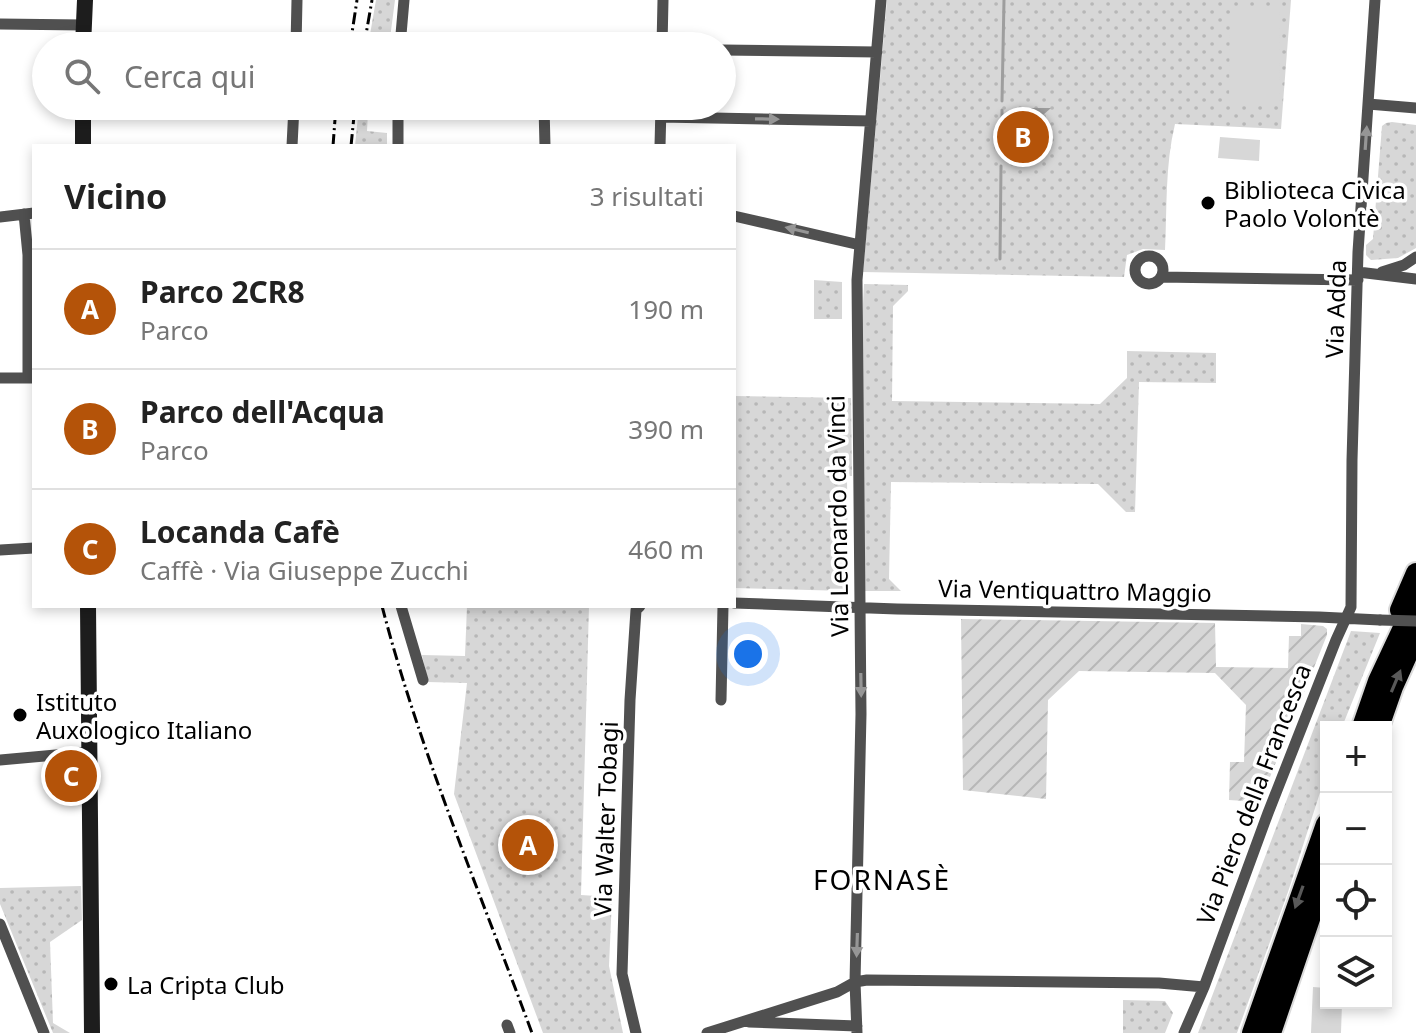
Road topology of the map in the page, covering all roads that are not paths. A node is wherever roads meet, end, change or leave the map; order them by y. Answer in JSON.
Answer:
{"nodes":[{"id":1,"x":85,"y":0,"type":"edge"},
{"id":2,"x":297,"y":0,"type":"edge"},
{"id":3,"x":404,"y":0,"type":"edge"},
{"id":4,"x":663,"y":0,"type":"edge"},
{"id":5,"x":881,"y":0,"type":"edge"},
{"id":6,"x":1375,"y":0,"type":"edge"},
{"id":7,"x":0,"y":24,"type":"edge"},
{"id":8,"x":83,"y":25,"type":"junction"},
{"id":9,"x":83,"y":32,"type":"edge"},
{"id":10,"x":296,"y":32,"type":"edge"},
{"id":11,"x":401,"y":32,"type":"edge"},
{"id":12,"x":662,"y":32,"type":"edge"},
{"id":13,"x":736,"y":50,"type":"edge"},
{"id":14,"x":877,"y":52,"type":"junction"},
{"id":15,"x":1368,"y":104,"type":"junction"},
{"id":16,"x":1416,"y":108,"type":"edge"},
{"id":17,"x":736,"y":115,"type":"edge"},
{"id":18,"x":83,"y":120,"type":"edge"},
{"id":19,"x":293,"y":120,"type":"edge"},
{"id":20,"x":398,"y":120,"type":"edge"},
{"id":21,"x":544,"y":120,"type":"edge"},
{"id":22,"x":661,"y":120,"type":"edge"},
{"id":23,"x":871,"y":121,"type":"junction"},
{"id":24,"x":83,"y":144,"type":"edge"},
{"id":25,"x":292,"y":144,"type":"edge"},
{"id":26,"x":398,"y":144,"type":"edge"},
{"id":27,"x":545,"y":144,"type":"edge"},
{"id":28,"x":660,"y":144,"type":"edge"},
{"id":29,"x":29,"y":214,"type":"edge"},
{"id":30,"x":736,"y":216,"type":"edge"},
{"id":31,"x":0,"y":217,"type":"edge"},
{"id":32,"x":860,"y":245,"type":"junction"},
{"id":33,"x":31,"y":255,"type":"edge"},
{"id":34,"x":1416,"y":257,"type":"edge"},
{"id":35,"x":1377,"y":273,"type":"junction"},
{"id":36,"x":1358,"y":276,"type":"junction"},
{"id":37,"x":1161,"y":277,"type":"dead end"},
{"id":38,"x":1416,"y":279,"type":"edge"},
{"id":39,"x":0,"y":378,"type":"edge"},
{"id":40,"x":31,"y":378,"type":"edge"},
{"id":41,"x":32,"y":548,"type":"edge"},
{"id":42,"x":0,"y":550,"type":"edge"},
{"id":43,"x":1416,"y":573,"type":"edge"},
{"id":44,"x":1416,"y":600,"type":"edge"},
{"id":45,"x":736,"y":603,"type":"edge"},
{"id":46,"x":860,"y":607,"type":"junction"},
{"id":47,"x":88,"y":608,"type":"edge"},
{"id":48,"x":402,"y":608,"type":"edge"},
{"id":49,"x":638,"y":608,"type":"edge"},
{"id":50,"x":723,"y":608,"type":"edge"},
{"id":51,"x":1346,"y":618,"type":"junction"},
{"id":52,"x":1416,"y":621,"type":"edge"},
{"id":53,"x":1416,"y":636,"type":"edge"},
{"id":54,"x":423,"y":680,"type":"dead end"},
{"id":55,"x":1378,"y":681,"type":"junction"},
{"id":56,"x":721,"y":700,"type":"dead end"},
{"id":57,"x":1364,"y":721,"type":"edge"},
{"id":58,"x":1381,"y":721,"type":"edge"},
{"id":59,"x":89,"y":752,"type":"junction"},
{"id":60,"x":0,"y":760,"type":"edge"},
{"id":61,"x":1320,"y":840,"type":"edge"},
{"id":62,"x":1320,"y":890,"type":"edge"},
{"id":63,"x":0,"y":924,"type":"edge"},
{"id":64,"x":855,"y":982,"type":"junction"},
{"id":65,"x":1204,"y":987,"type":"junction"},
{"id":66,"x":741,"y":1022,"type":"junction"},
{"id":67,"x":857,"y":1029,"type":"edge"},
{"id":68,"x":44,"y":1033,"type":"edge"},
{"id":69,"x":92,"y":1033,"type":"edge"},
{"id":70,"x":636,"y":1033,"type":"edge"},
{"id":71,"x":707,"y":1033,"type":"edge"},
{"id":72,"x":1184,"y":1033,"type":"edge"},
{"id":73,"x":1252,"y":1033,"type":"edge"},
{"id":74,"x":1271,"y":1033,"type":"edge"}],
"edges":[{"from":1,"to":8,"type":"street"},
{"from":2,"to":10,"type":"street"},
{"from":3,"to":11,"type":"street"},
{"from":4,"to":12,"type":"street"},
{"from":5,"to":14,"type":"street","name":"Via Leonardo da Vinci"},
{"from":6,"to":15,"type":"street","name":"Via Adda"},
{"from":7,"to":8,"type":"street"},
{"from":8,"to":9,"type":"street"},
{"from":13,"to":14,"type":"street"},
{"from":14,"to":23,"type":"street","name":"Via Leonardo da Vinci"},
{"from":15,"to":16,"type":"street"},
{"from":36,"to":15,"type":"street","name":"Via Adda","one_way":true},
{"from":17,"to":23,"type":"street","one_way":true},
{"from":18,"to":24,"type":"street"},
{"from":19,"to":25,"type":"street"},
{"from":20,"to":26,"type":"street"},
{"from":21,"to":27,"type":"street"},
{"from":22,"to":28,"type":"street"},
{"from":23,"to":32,"type":"street","name":"Via Leonardo da Vinci"},
{"from":29,"to":31,"type":"street"},
{"from":29,"to":33,"type":"street"},
{"from":32,"to":30,"type":"street","one_way":true},
{"from":32,"to":46,"type":"street","name":"Via Leonardo da Vinci"},
{"from":33,"to":40,"type":"street"},
{"from":34,"to":35,"type":"street"},
{"from":35,"to":36,"type":"street"},
{"from":35,"to":38,"type":"street"},
{"from":36,"to":37,"type":"street"},
{"from":36,"to":51,"type":"street","name":"Via Adda"},
{"from":39,"to":40,"type":"street"},
{"from":41,"to":42,"type":"street"},
{"from":43,"to":55,"type":"highway"},
{"from":44,"to":55,"type":"highway"},
{"from":45,"to":46,"type":"street","name":"Via Ventiquattro Maggio"},
{"from":46,"to":51,"type":"street","name":"Via Ventiquattro Maggio"},
{"from":46,"to":64,"type":"street","name":"Via Leonardo da Vinci","one_way":true},
{"from":47,"to":59,"type":"street"},
{"from":48,"to":54,"type":"street"},
{"from":49,"to":70,"type":"street","name":"Via Walter Tobagi"},
{"from":50,"to":56,"type":"street"},
{"from":51,"to":52,"type":"street","name":"Via Ventiquattro Maggio","bridge":true},
{"from":51,"to":65,"type":"street","name":"Via Piero della Francesca"},
{"from":58,"to":53,"type":"highway","one_way":true},
{"from":55,"to":57,"type":"highway"},
{"from":59,"to":60,"type":"street"},
{"from":59,"to":69,"type":"street"},
{"from":61,"to":73,"type":"highway","one_way":true},
{"from":62,"to":74,"type":"highway"},
{"from":63,"to":68,"type":"street"},
{"from":64,"to":65,"type":"street"},
{"from":64,"to":66,"type":"street"},
{"from":64,"to":67,"type":"street","name":"Via Leonardo da Vinci"},
{"from":65,"to":72,"type":"street","name":"Via Piero della Francesca"},
{"from":66,"to":67,"type":"street"},
{"from":66,"to":71,"type":"street"}]}
